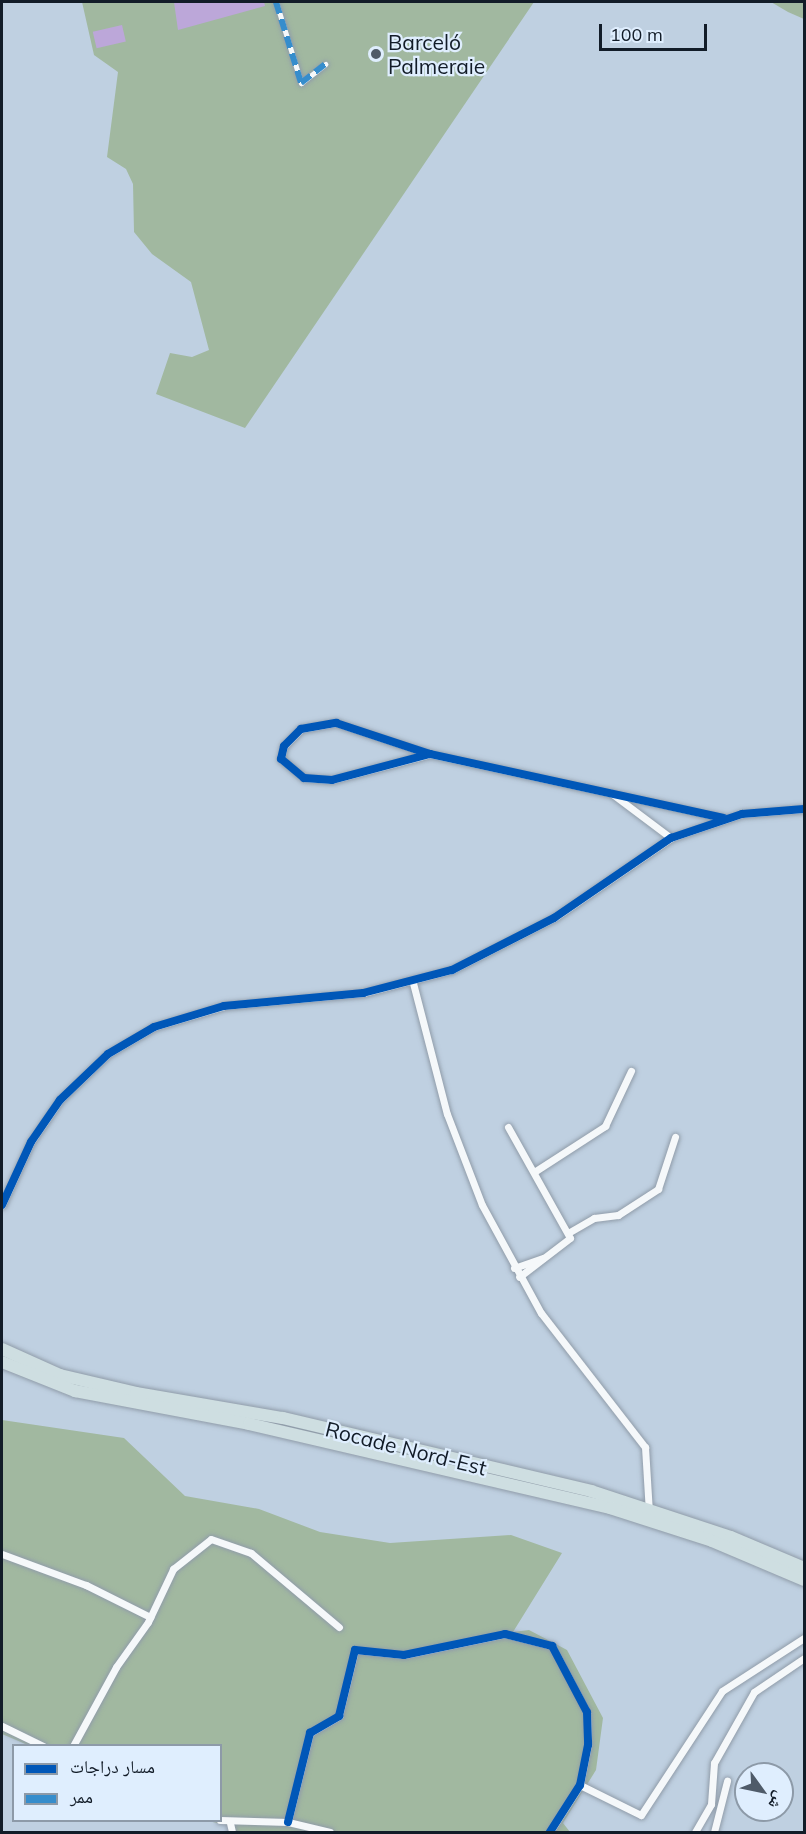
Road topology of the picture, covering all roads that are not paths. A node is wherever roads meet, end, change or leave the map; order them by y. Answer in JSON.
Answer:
{"nodes":[{"id":1,"x":276,"y":2,"type":"edge"},
{"id":2,"x":325,"y":64,"type":"dead end"},
{"id":3,"x":430,"y":754,"type":"junction"},
{"id":4,"x":610,"y":792,"type":"junction"},
{"id":5,"x":804,"y":809,"type":"edge"},
{"id":6,"x":723,"y":818,"type":"junction"},
{"id":7,"x":671,"y":838,"type":"junction"},
{"id":8,"x":413,"y":983,"type":"junction"},
{"id":9,"x":631,"y":1071,"type":"dead end"},
{"id":10,"x":508,"y":1127,"type":"dead end"},
{"id":11,"x":675,"y":1137,"type":"dead end"},
{"id":12,"x":534,"y":1172,"type":"junction"},
{"id":13,"x":2,"y":1205,"type":"edge"},
{"id":14,"x":568,"y":1233,"type":"junction"},
{"id":15,"x":543,"y":1258,"type":"junction"},
{"id":16,"x":514,"y":1269,"type":"junction"},
{"id":17,"x":519,"y":1277,"type":"junction"},
{"id":18,"x":2,"y":1349,"type":"edge"},
{"id":19,"x":2,"y":1362,"type":"edge"},
{"id":20,"x":649,"y":1513,"type":"junction"},
{"id":21,"x":2,"y":1554,"type":"edge"},
{"id":22,"x":804,"y":1568,"type":"edge"},
{"id":23,"x":804,"y":1580,"type":"edge"},
{"id":24,"x":150,"y":1617,"type":"junction"},
{"id":25,"x":339,"y":1627,"type":"dead end"},
{"id":26,"x":804,"y":1638,"type":"edge"},
{"id":27,"x":804,"y":1658,"type":"edge"},
{"id":28,"x":2,"y":1726,"type":"edge"},
{"id":29,"x":40,"y":1744,"type":"edge"},
{"id":30,"x":74,"y":1744,"type":"edge"},
{"id":31,"x":727,"y":1781,"type":"dead end"},
{"id":32,"x":580,"y":1785,"type":"junction"},
{"id":33,"x":222,"y":1821,"type":"edge"},
{"id":34,"x":288,"y":1821,"type":"junction"},
{"id":35,"x":230,"y":1823,"type":"junction"},
{"id":36,"x":232,"y":1833,"type":"edge"},
{"id":37,"x":330,"y":1833,"type":"edge"},
{"id":38,"x":550,"y":1833,"type":"edge"},
{"id":39,"x":695,"y":1833,"type":"edge"},
{"id":40,"x":714,"y":1833,"type":"edge"}],
"edges":[{"from":1,"to":2,"type":"street"},
{"from":3,"to":3,"type":"street"},
{"from":3,"to":4,"type":"street"},
{"from":4,"to":6,"type":"street"},
{"from":4,"to":7,"type":"street"},
{"from":5,"to":6,"type":"street"},
{"from":6,"to":7,"type":"street"},
{"from":7,"to":8,"type":"street"},
{"from":8,"to":13,"type":"street"},
{"from":8,"to":16,"type":"street"},
{"from":9,"to":12,"type":"street"},
{"from":10,"to":12,"type":"street"},
{"from":11,"to":14,"type":"street"},
{"from":12,"to":14,"type":"street"},
{"from":14,"to":15,"type":"street"},
{"from":15,"to":16,"type":"street"},
{"from":15,"to":17,"type":"street"},
{"from":16,"to":17,"type":"street"},
{"from":17,"to":20,"type":"street"},
{"from":18,"to":20,"type":"highway","name":"Rocade Nord-Est"},
{"from":19,"to":23,"type":"highway","name":"Rocade Nord-Est"},
{"from":20,"to":22,"type":"highway","name":"Rocade Nord-Est"},
{"from":21,"to":24,"type":"street"},
{"from":24,"to":25,"type":"street"},
{"from":24,"to":30,"type":"street"},
{"from":26,"to":32,"type":"street"},
{"from":27,"to":39,"type":"street"},
{"from":28,"to":29,"type":"street"},
{"from":31,"to":40,"type":"street"},
{"from":32,"to":34,"type":"street"},
{"from":32,"to":38,"type":"street"},
{"from":33,"to":35,"type":"street"},
{"from":34,"to":35,"type":"street"},
{"from":34,"to":37,"type":"street"},
{"from":35,"to":36,"type":"street"}]}
